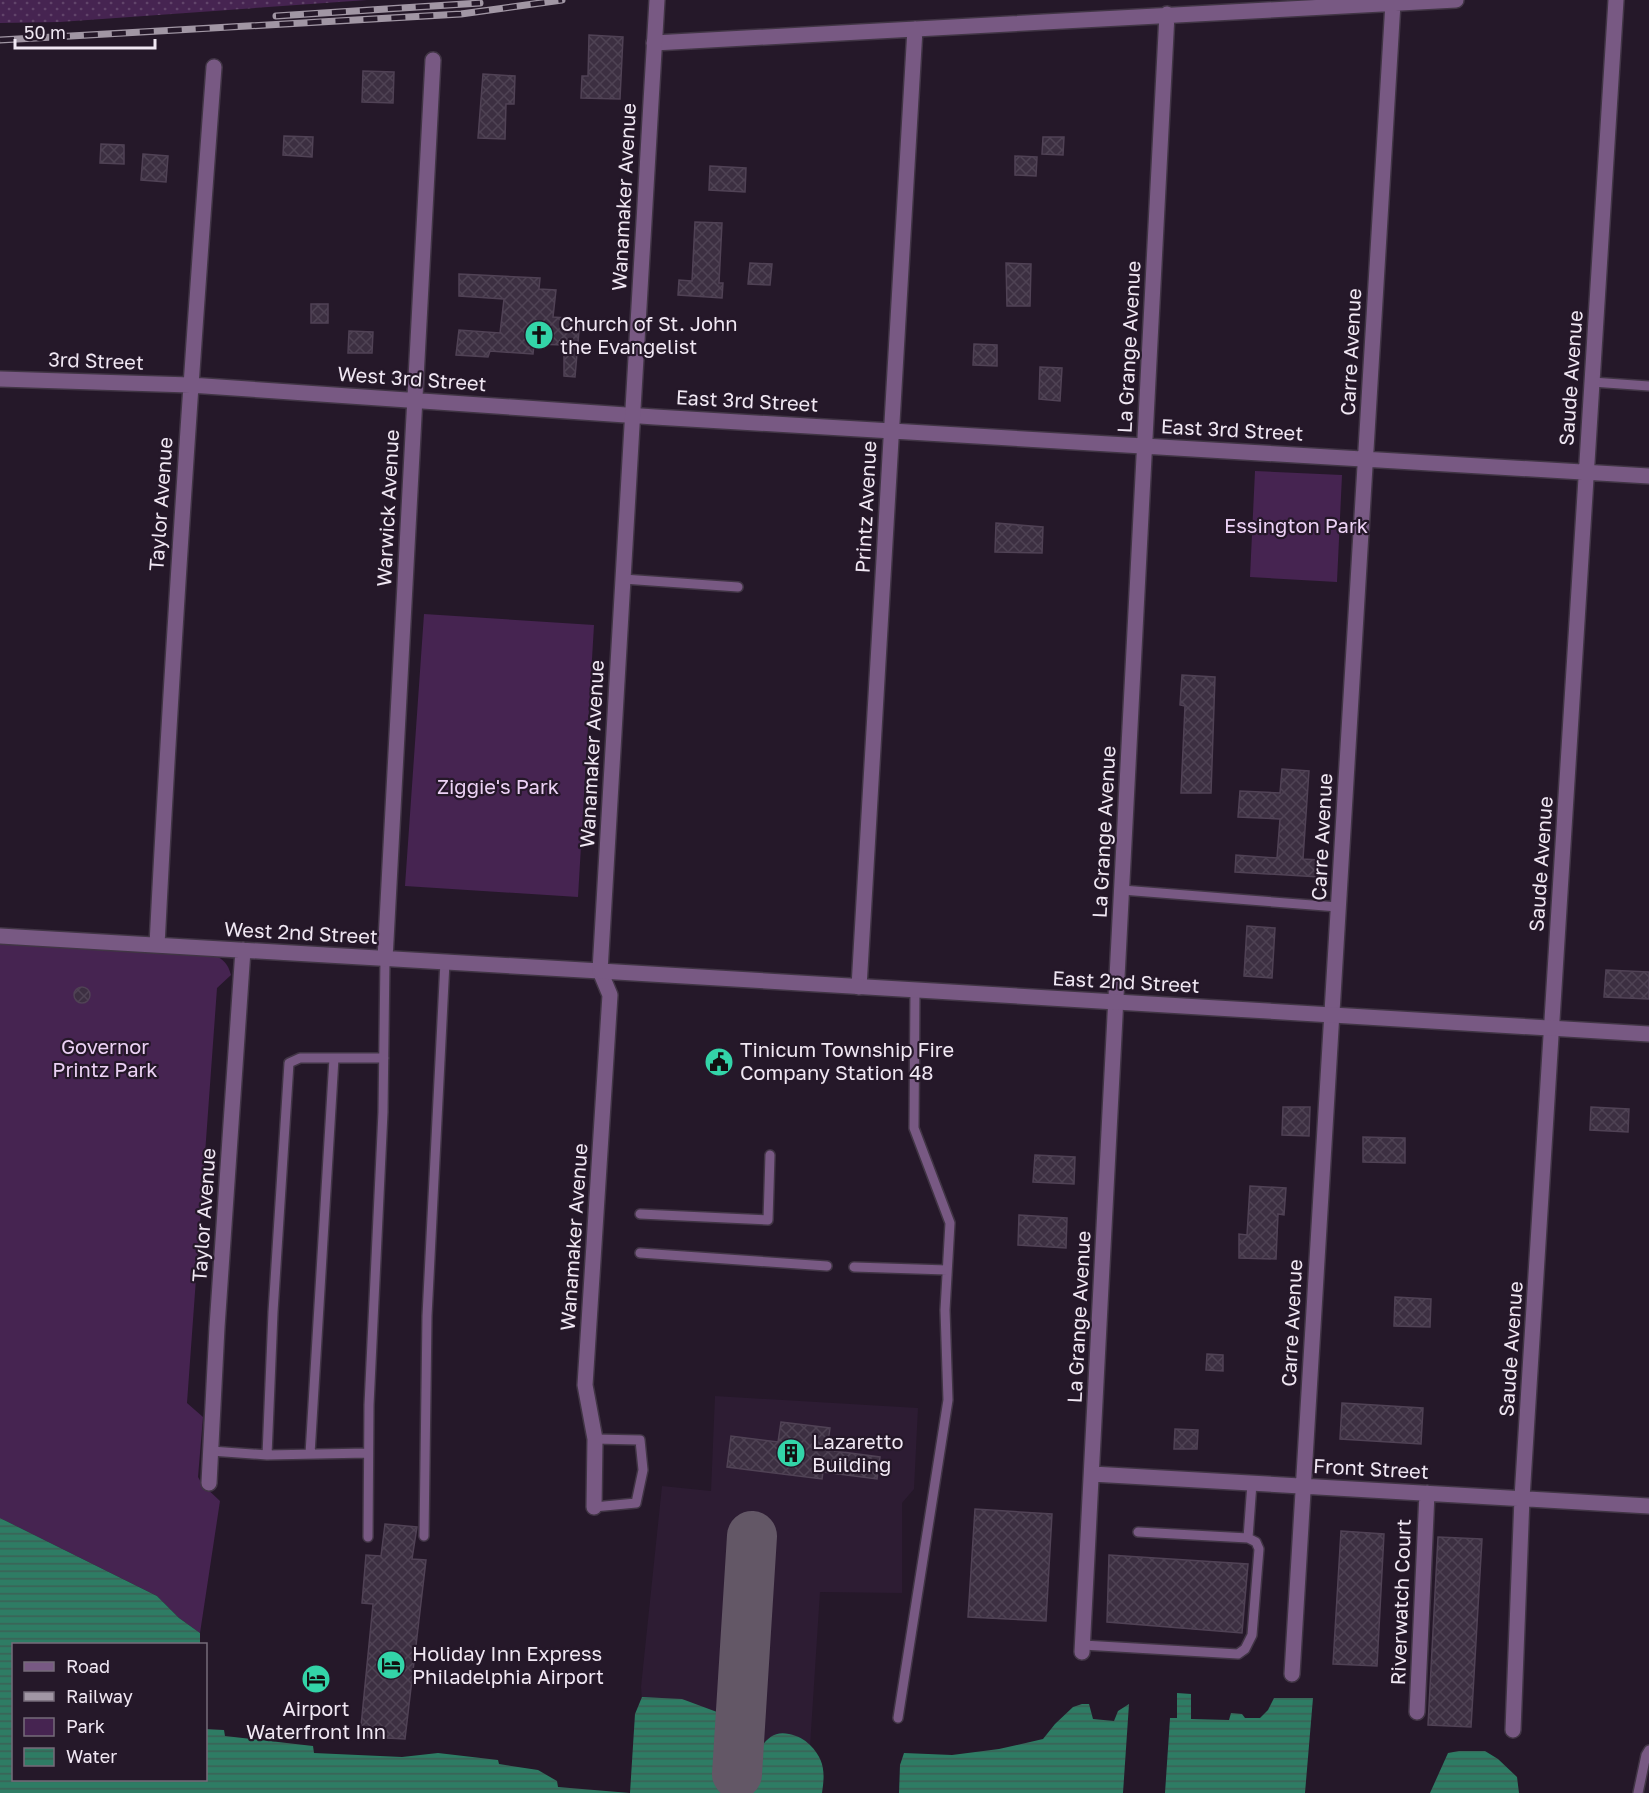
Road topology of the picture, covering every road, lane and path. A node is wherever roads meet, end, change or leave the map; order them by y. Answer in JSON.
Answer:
{"nodes":[{"id":1,"x":657,"y":0,"type":"edge"},
{"id":2,"x":1456,"y":0,"type":"edge"},
{"id":3,"x":1616,"y":0,"type":"edge"},
{"id":4,"x":1393,"y":3,"type":"junction"},
{"id":5,"x":1167,"y":15,"type":"junction"},
{"id":6,"x":915,"y":29,"type":"junction"},
{"id":7,"x":654,"y":43,"type":"junction"},
{"id":8,"x":433,"y":60,"type":"dead end"},
{"id":9,"x":214,"y":67,"type":"dead end"},
{"id":10,"x":0,"y":379,"type":"edge"},
{"id":11,"x":1592,"y":382,"type":"junction"},
{"id":12,"x":190,"y":385,"type":"junction"},
{"id":13,"x":1649,"y":386,"type":"edge"},
{"id":14,"x":415,"y":401,"type":"junction"},
{"id":15,"x":633,"y":415,"type":"junction"},
{"id":16,"x":892,"y":431,"type":"junction"},
{"id":17,"x":1145,"y":446,"type":"junction"},
{"id":18,"x":1366,"y":459,"type":"junction"},
{"id":19,"x":1586,"y":472,"type":"junction"},
{"id":20,"x":1649,"y":476,"type":"edge"},
{"id":21,"x":623,"y":579,"type":"junction"},
{"id":22,"x":738,"y":587,"type":"dead end"},
{"id":23,"x":1122,"y":890,"type":"junction"},
{"id":24,"x":1338,"y":907,"type":"junction"},
{"id":25,"x":0,"y":936,"type":"edge"},
{"id":26,"x":157,"y":945,"type":"junction"},
{"id":27,"x":243,"y":950,"type":"junction"},
{"id":28,"x":385,"y":959,"type":"junction"},
{"id":29,"x":445,"y":962,"type":"junction"},
{"id":30,"x":600,"y":971,"type":"junction"},
{"id":31,"x":859,"y":987,"type":"junction"},
{"id":32,"x":915,"y":990,"type":"junction"},
{"id":33,"x":1116,"y":1002,"type":"junction"},
{"id":34,"x":1332,"y":1015,"type":"junction"},
{"id":35,"x":1552,"y":1028,"type":"junction"},
{"id":36,"x":1649,"y":1034,"type":"edge"},
{"id":37,"x":334,"y":1058,"type":"junction"},
{"id":38,"x":384,"y":1058,"type":"junction"},
{"id":39,"x":770,"y":1155,"type":"dead end"},
{"id":40,"x":640,"y":1214,"type":"dead end"},
{"id":41,"x":640,"y":1254,"type":"dead end"},
{"id":42,"x":827,"y":1266,"type":"dead end"},
{"id":43,"x":854,"y":1267,"type":"dead end"},
{"id":44,"x":947,"y":1269,"type":"junction"},
{"id":45,"x":595,"y":1439,"type":"junction"},
{"id":46,"x":211,"y":1451,"type":"junction"},
{"id":47,"x":368,"y":1453,"type":"junction"},
{"id":48,"x":310,"y":1454,"type":"junction"},
{"id":49,"x":267,"y":1455,"type":"junction"},
{"id":50,"x":1092,"y":1473,"type":"junction"},
{"id":51,"x":209,"y":1483,"type":"dead end"},
{"id":52,"x":1252,"y":1483,"type":"junction"},
{"id":53,"x":1304,"y":1486,"type":"junction"},
{"id":54,"x":1426,"y":1493,"type":"junction"},
{"id":55,"x":1522,"y":1498,"type":"junction"},
{"id":56,"x":1649,"y":1506,"type":"edge"},
{"id":57,"x":594,"y":1507,"type":"joint"},
{"id":58,"x":1138,"y":1532,"type":"dead end"},
{"id":59,"x":424,"y":1536,"type":"dead end"},
{"id":60,"x":368,"y":1537,"type":"dead end"},
{"id":61,"x":1248,"y":1538,"type":"junction"},
{"id":62,"x":1082,"y":1648,"type":"joint"},
{"id":63,"x":1292,"y":1674,"type":"dead end"},
{"id":64,"x":1417,"y":1712,"type":"dead end"},
{"id":65,"x":898,"y":1718,"type":"dead end"},
{"id":66,"x":1512,"y":1730,"type":"dead end"},
{"id":67,"x":1649,"y":1750,"type":"edge"},
{"id":68,"x":1638,"y":1793,"type":"edge"}],
"edges":[{"from":1,"to":7,"type":"street","name":"Wanamaker Avenue"},
{"from":2,"to":4,"type":"street"},
{"from":3,"to":11,"type":"street","name":"Saude Avenue"},
{"from":4,"to":5,"type":"street"},
{"from":4,"to":18,"type":"street","name":"Carre Avenue"},
{"from":5,"to":6,"type":"street"},
{"from":5,"to":17,"type":"street","name":"La Grange Avenue"},
{"from":6,"to":7,"type":"street"},
{"from":6,"to":16,"type":"street","name":"Printz Avenue"},
{"from":7,"to":15,"type":"street","name":"Wanamaker Avenue"},
{"from":8,"to":14,"type":"street","name":"Warwick Avenue"},
{"from":9,"to":12,"type":"street","name":"Taylor Avenue"},
{"from":10,"to":12,"type":"street","name":"3rd Street"},
{"from":11,"to":13,"type":"lane"},
{"from":11,"to":19,"type":"street","name":"Saude Avenue"},
{"from":12,"to":14,"type":"street","name":"West 3rd Street"},
{"from":12,"to":26,"type":"street","name":"Taylor Avenue"},
{"from":14,"to":15,"type":"street","name":"West 3rd Street"},
{"from":14,"to":28,"type":"street","name":"Warwick Avenue"},
{"from":15,"to":16,"type":"street","name":"East 3rd Street"},
{"from":15,"to":21,"type":"street","name":"Wanamaker Avenue"},
{"from":16,"to":17,"type":"street","name":"East 3rd Street"},
{"from":16,"to":31,"type":"street","name":"Printz Avenue"},
{"from":17,"to":18,"type":"street","name":"East 3rd Street"},
{"from":17,"to":23,"type":"street","name":"La Grange Avenue"},
{"from":18,"to":19,"type":"street","name":"East 3rd Street"},
{"from":18,"to":24,"type":"street","name":"Carre Avenue"},
{"from":19,"to":20,"type":"street","name":"East 3rd Street"},
{"from":19,"to":35,"type":"street","name":"Saude Avenue"},
{"from":21,"to":22,"type":"lane"},
{"from":21,"to":30,"type":"street","name":"Wanamaker Avenue"},
{"from":23,"to":24,"type":"lane"},
{"from":23,"to":33,"type":"street","name":"La Grange Avenue"},
{"from":24,"to":34,"type":"street","name":"Carre Avenue"},
{"from":25,"to":26,"type":"street","name":"West 2nd Street"},
{"from":26,"to":27,"type":"street","name":"West 2nd Street"},
{"from":27,"to":28,"type":"street","name":"West 2nd Street"},
{"from":27,"to":46,"type":"street","name":"Taylor Avenue"},
{"from":28,"to":29,"type":"street","name":"West 2nd Street"},
{"from":28,"to":38,"type":"lane"},
{"from":29,"to":30,"type":"street","name":"West 2nd Street"},
{"from":29,"to":59,"type":"lane"},
{"from":30,"to":31,"type":"street","name":"East 2nd Street"},
{"from":30,"to":45,"type":"street","name":"Wanamaker Avenue"},
{"from":31,"to":32,"type":"street","name":"East 2nd Street"},
{"from":32,"to":33,"type":"street","name":"East 2nd Street"},
{"from":32,"to":44,"type":"lane"},
{"from":33,"to":34,"type":"street","name":"East 2nd Street"},
{"from":33,"to":50,"type":"street","name":"La Grange Avenue"},
{"from":34,"to":35,"type":"street","name":"East 2nd Street"},
{"from":34,"to":53,"type":"street","name":"Carre Avenue"},
{"from":35,"to":36,"type":"street","name":"East 2nd Street"},
{"from":35,"to":55,"type":"street","name":"Saude Avenue"},
{"from":37,"to":38,"type":"lane"},
{"from":37,"to":48,"type":"lane"},
{"from":37,"to":49,"type":"lane"},
{"from":38,"to":47,"type":"lane"},
{"from":39,"to":40,"type":"lane"},
{"from":41,"to":42,"type":"lane"},
{"from":43,"to":44,"type":"lane"},
{"from":44,"to":65,"type":"lane"},
{"from":45,"to":57,"type":"street","name":"Wanamaker Avenue"},
{"from":45,"to":57,"type":"lane"},
{"from":46,"to":49,"type":"lane"},
{"from":46,"to":51,"type":"street","name":"Taylor Avenue"},
{"from":47,"to":48,"type":"lane"},
{"from":47,"to":60,"type":"lane"},
{"from":48,"to":49,"type":"lane"},
{"from":50,"to":52,"type":"street","name":"Front Street"},
{"from":50,"to":62,"type":"street","name":"La Grange Avenue"},
{"from":52,"to":53,"type":"street","name":"Front Street"},
{"from":52,"to":61,"type":"lane"},
{"from":53,"to":54,"type":"street","name":"Front Street"},
{"from":53,"to":63,"type":"street","name":"Carre Avenue"},
{"from":54,"to":55,"type":"street","name":"Front Street"},
{"from":54,"to":64,"type":"street","name":"Riverwatch Court"},
{"from":55,"to":56,"type":"street","name":"Front Street"},
{"from":55,"to":66,"type":"street","name":"Saude Avenue"},
{"from":58,"to":61,"type":"lane"},
{"from":61,"to":62,"type":"lane"},
{"from":67,"to":68,"type":"lane"}]}
